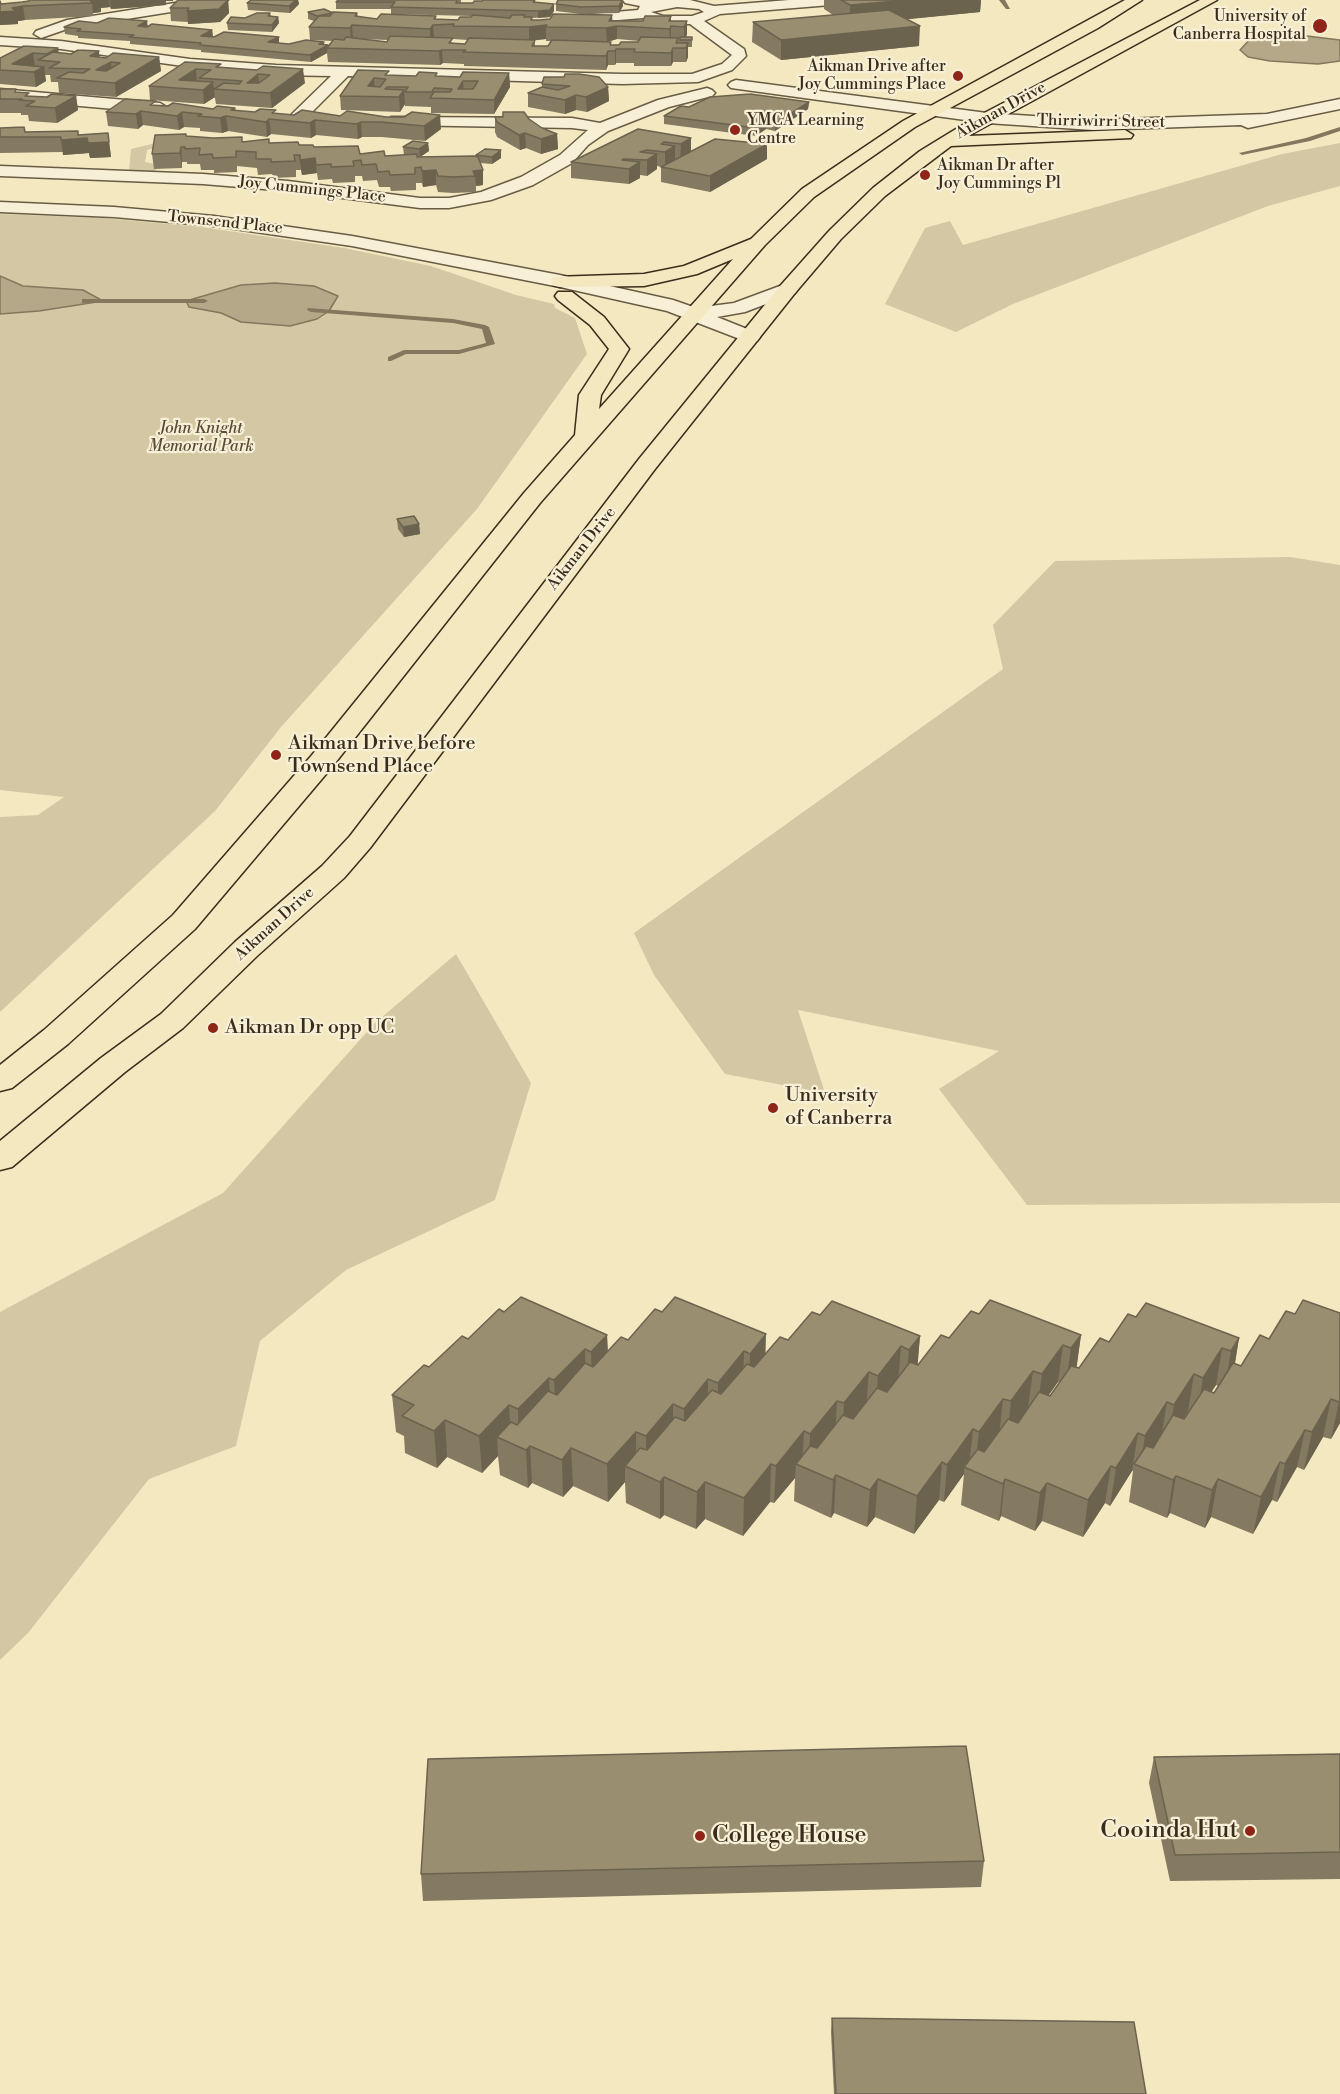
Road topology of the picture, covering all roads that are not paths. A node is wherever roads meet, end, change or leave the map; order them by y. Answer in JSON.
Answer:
{"nodes":[{"id":1,"x":221,"y":0,"type":"edge"},
{"id":2,"x":630,"y":0,"type":"edge"},
{"id":3,"x":843,"y":0,"type":"edge"},
{"id":4,"x":1135,"y":0,"type":"edge"},
{"id":5,"x":1210,"y":0,"type":"edge"},
{"id":6,"x":650,"y":10,"type":"junction"},
{"id":7,"x":712,"y":10,"type":"junction"},
{"id":8,"x":693,"y":20,"type":"junction"},
{"id":9,"x":553,"y":22,"type":"edge"},
{"id":10,"x":0,"y":41,"type":"edge"},
{"id":11,"x":25,"y":42,"type":"junction"},
{"id":12,"x":0,"y":55,"type":"edge"},
{"id":13,"x":344,"y":72,"type":"junction"},
{"id":14,"x":729,"y":80,"type":"junction"},
{"id":15,"x":686,"y":83,"type":"junction"},
{"id":16,"x":1042,"y":88,"type":"junction"},
{"id":17,"x":707,"y":93,"type":"junction"},
{"id":18,"x":0,"y":94,"type":"edge"},
{"id":19,"x":664,"y":103,"type":"junction"},
{"id":20,"x":1340,"y":104,"type":"edge"},
{"id":21,"x":180,"y":110,"type":"edge"},
{"id":22,"x":929,"y":113,"type":"junction"},
{"id":23,"x":321,"y":118,"type":"edge"},
{"id":24,"x":1268,"y":119,"type":"junction"},
{"id":25,"x":378,"y":120,"type":"edge"},
{"id":26,"x":981,"y":121,"type":"junction"},
{"id":27,"x":1054,"y":123,"type":"junction"},
{"id":28,"x":602,"y":128,"type":"junction"},
{"id":29,"x":1125,"y":135,"type":"junction"},
{"id":30,"x":944,"y":143,"type":"junction"},
{"id":31,"x":0,"y":171,"type":"edge"},
{"id":32,"x":0,"y":207,"type":"edge"},
{"id":33,"x":759,"y":241,"type":"junction"},
{"id":34,"x":562,"y":289,"type":"junction"},
{"id":35,"x":788,"y":289,"type":"junction"},
{"id":36,"x":696,"y":314,"type":"junction"},
{"id":37,"x":750,"y":337,"type":"junction"},
{"id":38,"x":586,"y":439,"type":"junction"},
{"id":39,"x":0,"y":1081,"type":"edge"},
{"id":40,"x":0,"y":1159,"type":"edge"}],
"edges":[{"from":1,"to":11,"type":"street","name":"Joy Cummings Place"},
{"from":2,"to":6,"type":"street"},
{"from":3,"to":7,"type":"street"},
{"from":4,"to":22,"type":"main road","name":"Aikman Drive"},
{"from":5,"to":16,"type":"main road","name":"Aikman Drive"},
{"from":6,"to":7,"type":"street"},
{"from":6,"to":8,"type":"street"},
{"from":6,"to":9,"type":"street"},
{"from":7,"to":8,"type":"street"},
{"from":8,"to":14,"type":"street"},
{"from":10,"to":11,"type":"street","name":"Joy Cummings Place"},
{"from":11,"to":12,"type":"street","name":"Joy Cummings Place"},
{"from":11,"to":13,"type":"street","name":"Joy Cummings Place"},
{"from":13,"to":15,"type":"street","name":"Joy Cummings Place"},
{"from":13,"to":23,"type":"street"},
{"from":14,"to":15,"type":"street","name":"Joy Cummings Place"},
{"from":14,"to":17,"type":"street","name":"Joy Cummings Place"},
{"from":14,"to":22,"type":"street","name":"Joy Cummings Place"},
{"from":15,"to":17,"type":"street","name":"Joy Cummings Place"},
{"from":15,"to":19,"type":"street","name":"Joy Cummings Place"},
{"from":16,"to":26,"type":"main road","name":"Aikman Drive"},
{"from":16,"to":27,"type":"main road"},
{"from":17,"to":19,"type":"street","name":"Joy Cummings Place"},
{"from":18,"to":21,"type":"street"},
{"from":19,"to":28,"type":"street","name":"Joy Cummings Place"},
{"from":20,"to":24,"type":"street","name":"Thirriwirri Street"},
{"from":22,"to":26,"type":"street","name":"Joy Cummings Place"},
{"from":22,"to":33,"type":"main road","name":"Aikman Drive"},
{"from":24,"to":27,"type":"street","name":"Thirriwirri Street"},
{"from":24,"to":29,"type":"street","name":"Thirriwirri Street"},
{"from":25,"to":28,"type":"street","name":"Joy Cummings Place"},
{"from":26,"to":27,"type":"street","name":"Thirriwirri Street"},
{"from":26,"to":29,"type":"street","name":"Thirriwirri Street"},
{"from":26,"to":30,"type":"main road","name":"Aikman Drive"},
{"from":28,"to":31,"type":"street","name":"Joy Cummings Place"},
{"from":29,"to":30,"type":"main road"},
{"from":30,"to":35,"type":"main road","name":"Aikman Drive"},
{"from":32,"to":34,"type":"street","name":"Townsend Place"},
{"from":33,"to":34,"type":"main road"},
{"from":33,"to":36,"type":"main road","name":"Aikman Drive"},
{"from":34,"to":36,"type":"street","name":"Townsend Place"},
{"from":34,"to":38,"type":"main road"},
{"from":35,"to":36,"type":"street","name":"Townsend Place"},
{"from":35,"to":37,"type":"main road","name":"Aikman Drive"},
{"from":36,"to":37,"type":"street","name":"Townsend Place"},
{"from":36,"to":38,"type":"main road","name":"Aikman Drive"},
{"from":37,"to":40,"type":"main road","name":"Aikman Drive"},
{"from":38,"to":39,"type":"main road","name":"Aikman Drive"}]}
